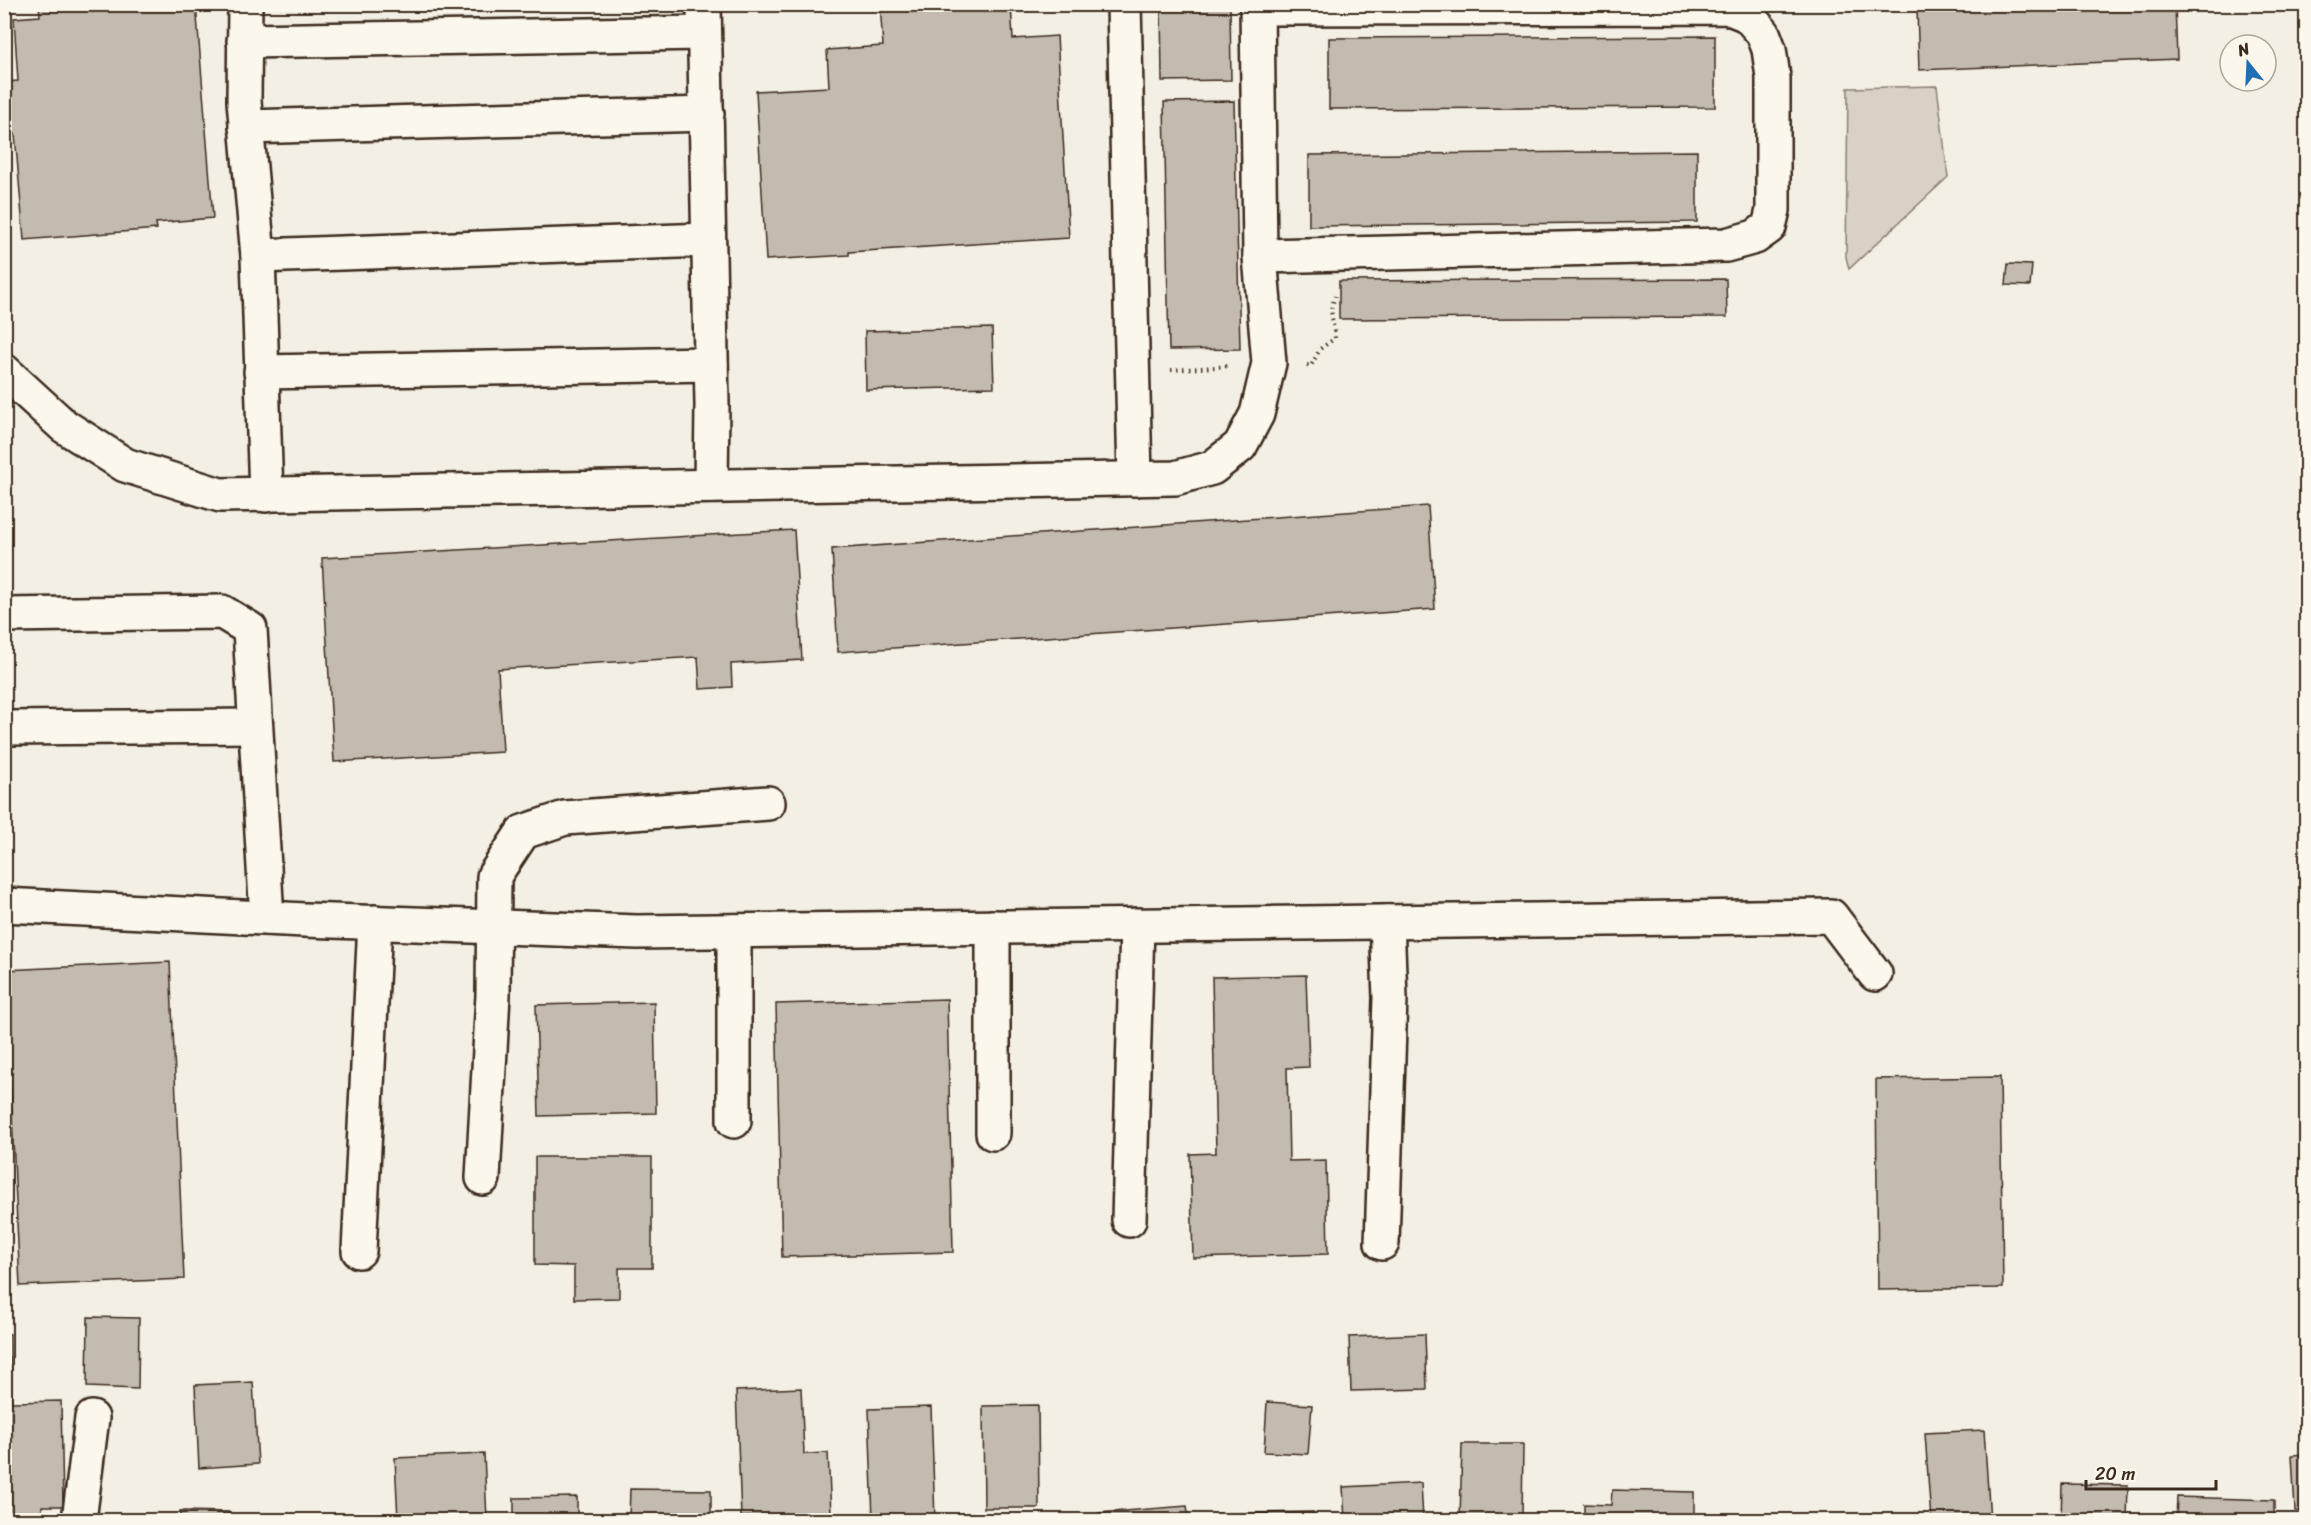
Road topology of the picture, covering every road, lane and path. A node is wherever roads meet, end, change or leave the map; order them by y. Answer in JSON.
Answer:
{"nodes":[{"id":1,"x":245,"y":4,"type":"edge"},
{"id":2,"x":1124,"y":4,"type":"edge"},
{"id":3,"x":1257,"y":6,"type":"edge"},
{"id":4,"x":704,"y":19,"type":"edge"},
{"id":5,"x":244,"y":41,"type":"junction"},
{"id":6,"x":706,"y":114,"type":"junction"},
{"id":7,"x":246,"y":127,"type":"junction"},
{"id":8,"x":708,"y":240,"type":"junction"},
{"id":9,"x":258,"y":256,"type":"junction"},
{"id":10,"x":1260,"y":256,"type":"junction"},
{"id":11,"x":1335,"y":296,"type":"dead end"},
{"id":12,"x":1300,"y":363,"type":"dead end"},
{"id":13,"x":711,"y":364,"type":"junction"},
{"id":14,"x":1240,"y":365,"type":"dead end"},
{"id":15,"x":4,"y":371,"type":"edge"},
{"id":16,"x":1166,"y":371,"type":"dead end"},
{"id":17,"x":261,"y":372,"type":"junction"},
{"id":18,"x":1135,"y":479,"type":"junction"},
{"id":19,"x":711,"y":486,"type":"junction"},
{"id":20,"x":266,"y":495,"type":"junction"},
{"id":21,"x":4,"y":615,"type":"edge"},
{"id":22,"x":255,"y":726,"type":"junction"},
{"id":23,"x":4,"y":728,"type":"edge"},
{"id":24,"x":768,"y":804,"type":"dead end"},
{"id":25,"x":4,"y":905,"type":"edge"},
{"id":26,"x":267,"y":918,"type":"junction"},
{"id":27,"x":375,"y":922,"type":"junction"},
{"id":28,"x":1387,"y":922,"type":"junction"},
{"id":29,"x":1137,"y":925,"type":"junction"},
{"id":30,"x":495,"y":926,"type":"junction"},
{"id":31,"x":993,"y":927,"type":"junction"},
{"id":32,"x":734,"y":931,"type":"junction"},
{"id":33,"x":1875,"y":974,"type":"dead end"},
{"id":34,"x":734,"y":1121,"type":"dead end"},
{"id":35,"x":993,"y":1133,"type":"dead end"},
{"id":36,"x":483,"y":1178,"type":"dead end"},
{"id":37,"x":1129,"y":1220,"type":"dead end"},
{"id":38,"x":1382,"y":1243,"type":"dead end"},
{"id":39,"x":359,"y":1251,"type":"dead end"},
{"id":40,"x":93,"y":1418,"type":"dead end"},
{"id":41,"x":79,"y":1521,"type":"edge"}],
"edges":[{"from":1,"to":5,"type":"street"},
{"from":2,"to":18,"type":"street"},
{"from":3,"to":10,"type":"street"},
{"from":3,"to":10,"type":"street"},
{"from":4,"to":5,"type":"street"},
{"from":4,"to":6,"type":"street"},
{"from":5,"to":7,"type":"street"},
{"from":6,"to":7,"type":"street"},
{"from":6,"to":8,"type":"street"},
{"from":7,"to":9,"type":"street"},
{"from":8,"to":9,"type":"street"},
{"from":8,"to":13,"type":"street"},
{"from":9,"to":17,"type":"street"},
{"from":10,"to":18,"type":"street"},
{"from":11,"to":12,"type":"path"},
{"from":13,"to":17,"type":"street"},
{"from":13,"to":19,"type":"street"},
{"from":14,"to":16,"type":"path"},
{"from":15,"to":20,"type":"street"},
{"from":17,"to":20,"type":"street"},
{"from":18,"to":19,"type":"street"},
{"from":19,"to":20,"type":"street"},
{"from":21,"to":22,"type":"street"},
{"from":22,"to":23,"type":"street"},
{"from":22,"to":26,"type":"street"},
{"from":24,"to":30,"type":"street"},
{"from":25,"to":26,"type":"street"},
{"from":26,"to":27,"type":"street"},
{"from":27,"to":30,"type":"street"},
{"from":27,"to":39,"type":"street"},
{"from":28,"to":29,"type":"street"},
{"from":28,"to":33,"type":"street"},
{"from":28,"to":38,"type":"street"},
{"from":29,"to":31,"type":"street"},
{"from":29,"to":37,"type":"street"},
{"from":30,"to":32,"type":"street"},
{"from":30,"to":36,"type":"street"},
{"from":31,"to":32,"type":"street"},
{"from":31,"to":35,"type":"street"},
{"from":32,"to":34,"type":"street"},
{"from":40,"to":41,"type":"street"}]}
